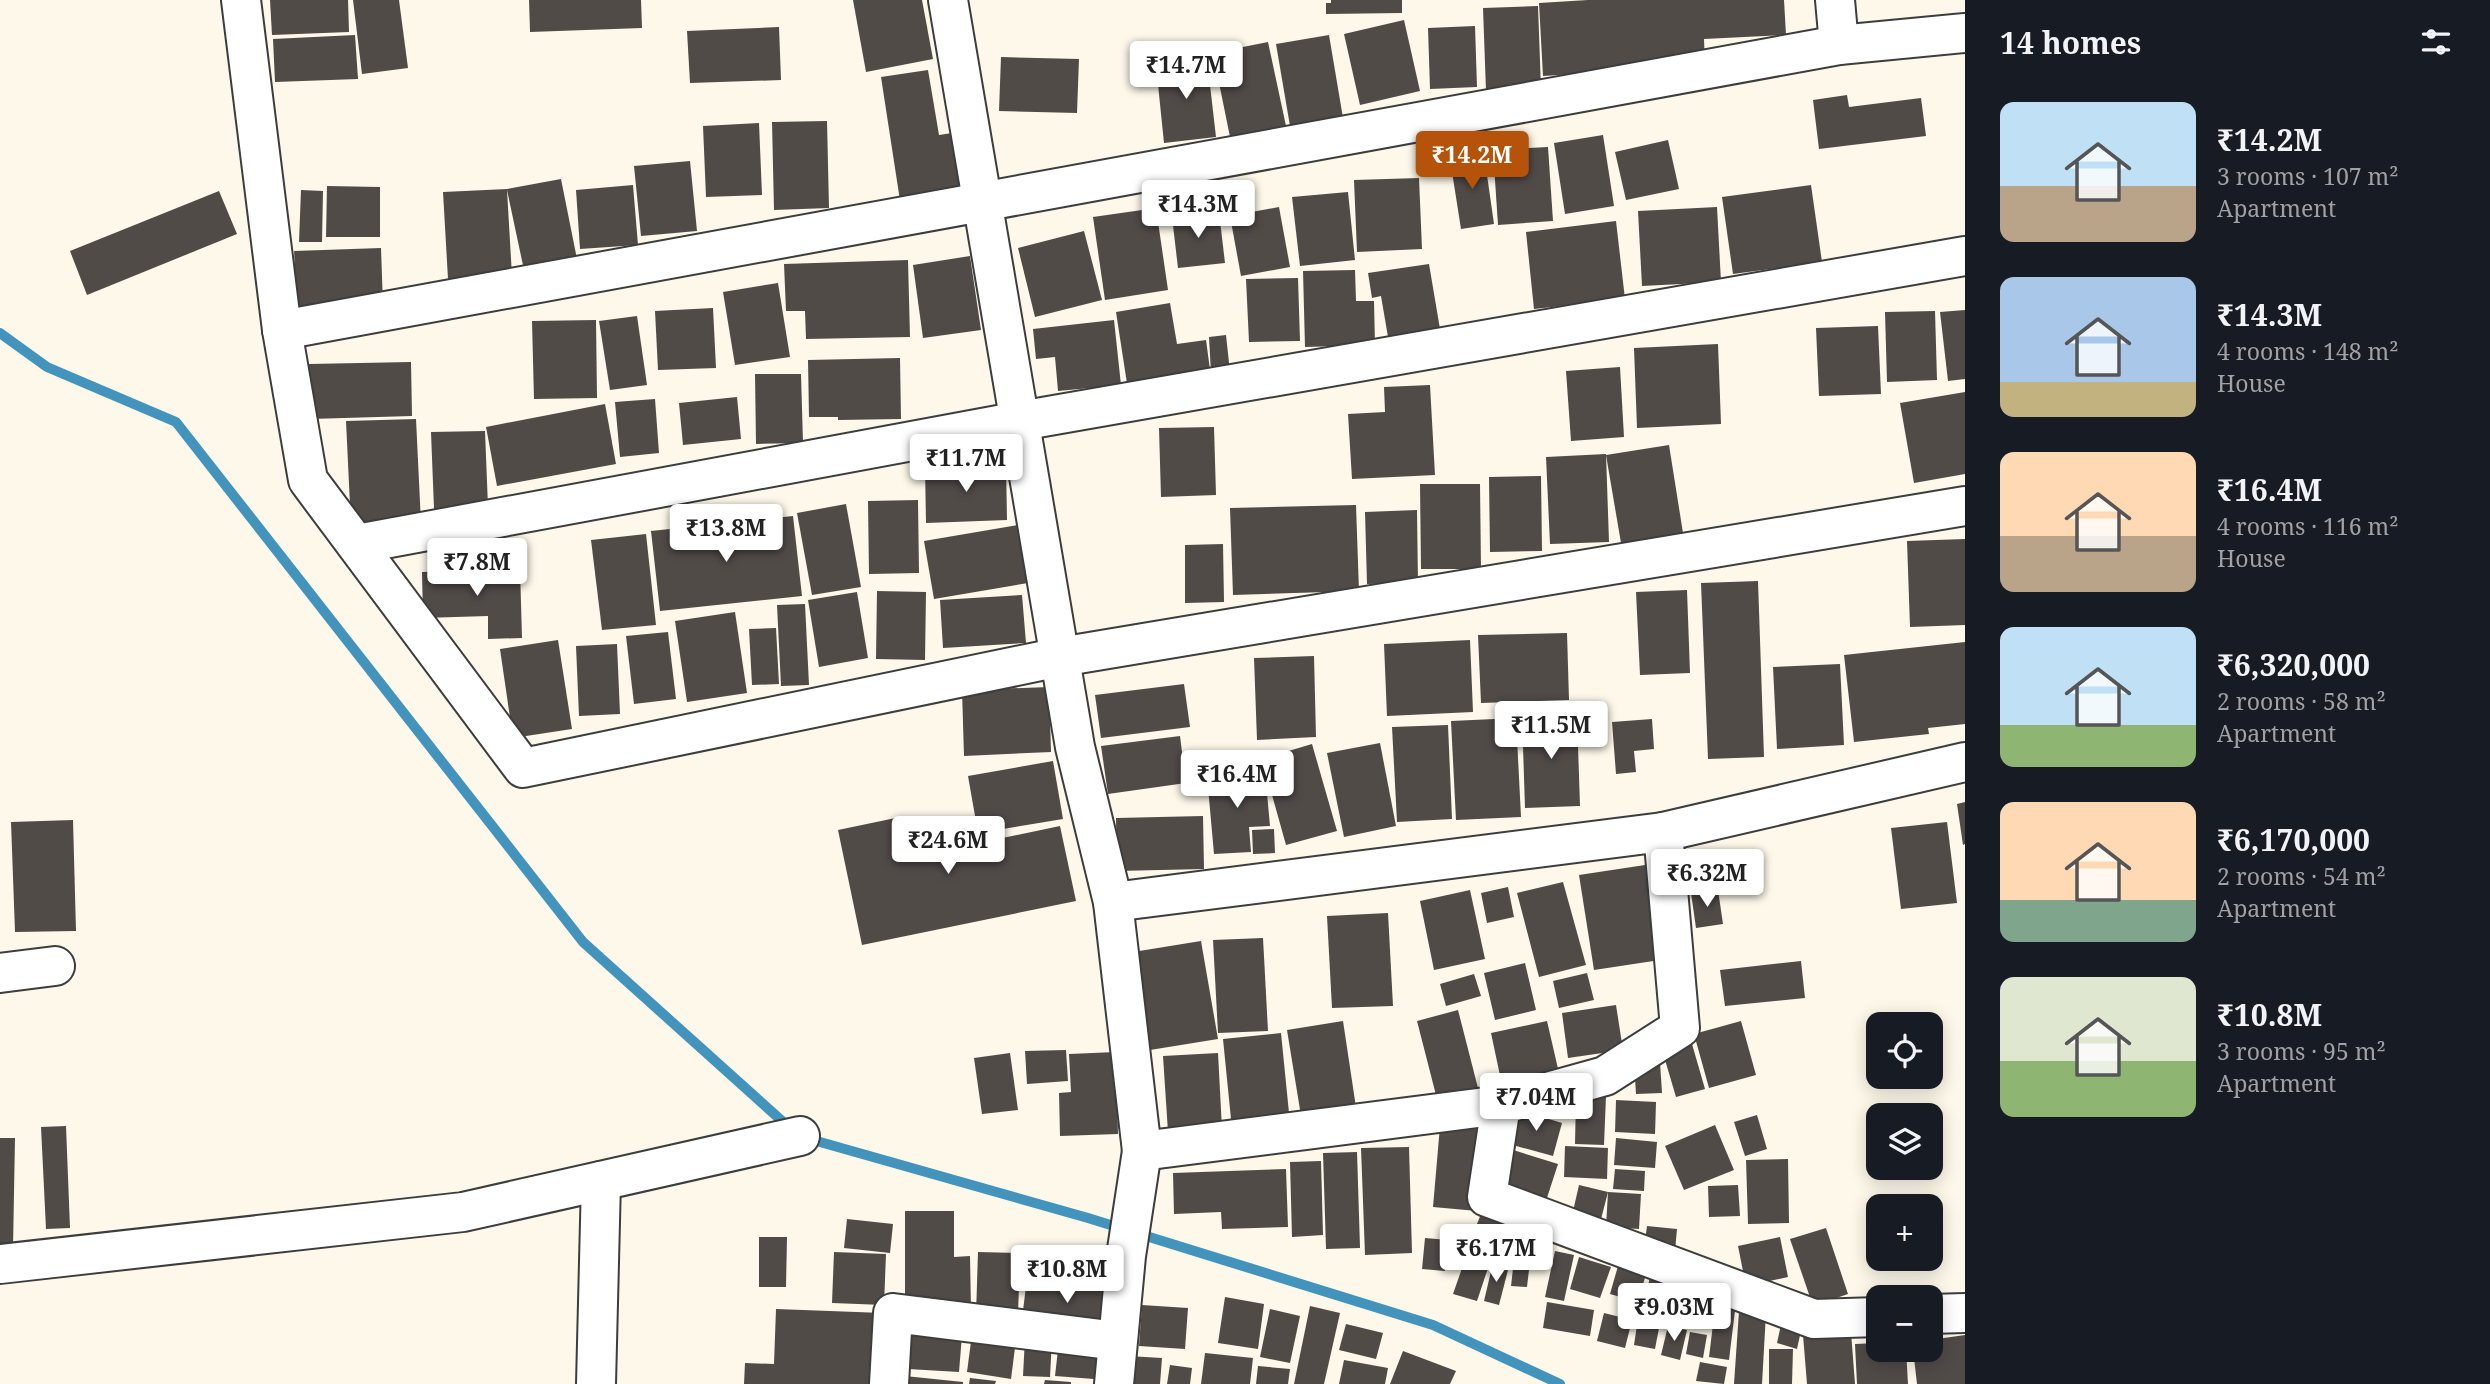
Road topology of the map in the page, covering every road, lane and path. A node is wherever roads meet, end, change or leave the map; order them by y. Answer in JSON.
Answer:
{"nodes":[{"id":1,"x":241,"y":0,"type":"edge"},
{"id":2,"x":948,"y":0,"type":"edge"},
{"id":3,"x":1835,"y":0,"type":"edge"},
{"id":4,"x":1965,"y":33,"type":"edge"},
{"id":5,"x":1839,"y":45,"type":"junction"},
{"id":6,"x":982,"y":202,"type":"junction"},
{"id":7,"x":1965,"y":256,"type":"edge"},
{"id":8,"x":282,"y":330,"type":"junction"},
{"id":9,"x":1020,"y":421,"type":"junction"},
{"id":10,"x":1965,"y":506,"type":"edge"},
{"id":11,"x":357,"y":544,"type":"junction"},
{"id":12,"x":1060,"y":657,"type":"junction"},
{"id":13,"x":1965,"y":762,"type":"edge"},
{"id":14,"x":1663,"y":832,"type":"junction"},
{"id":15,"x":1113,"y":902,"type":"junction"},
{"id":16,"x":55,"y":966,"type":"dead end"},
{"id":17,"x":0,"y":973,"type":"edge"},
{"id":18,"x":1501,"y":1105,"type":"junction"},
{"id":19,"x":800,"y":1136,"type":"dead end"},
{"id":20,"x":1142,"y":1151,"type":"junction"},
{"id":21,"x":601,"y":1181,"type":"junction"},
{"id":22,"x":0,"y":1264,"type":"edge"},
{"id":23,"x":1965,"y":1313,"type":"edge"},
{"id":24,"x":1943,"y":1314,"type":"edge"},
{"id":25,"x":1866,"y":1317,"type":"edge"},
{"id":26,"x":1117,"y":1341,"type":"junction"},
{"id":27,"x":596,"y":1384,"type":"edge"},
{"id":28,"x":889,"y":1384,"type":"edge"},
{"id":29,"x":1114,"y":1384,"type":"edge"}],
"edges":[{"from":1,"to":8,"type":"street"},
{"from":2,"to":6,"type":"street"},
{"from":3,"to":5,"type":"street"},
{"from":4,"to":5,"type":"street"},
{"from":5,"to":6,"type":"street"},
{"from":6,"to":8,"type":"street"},
{"from":6,"to":9,"type":"street"},
{"from":7,"to":9,"type":"street"},
{"from":8,"to":11,"type":"street"},
{"from":9,"to":11,"type":"street"},
{"from":9,"to":12,"type":"street"},
{"from":10,"to":12,"type":"street"},
{"from":11,"to":12,"type":"street"},
{"from":12,"to":15,"type":"street"},
{"from":13,"to":14,"type":"street"},
{"from":14,"to":15,"type":"street"},
{"from":14,"to":18,"type":"street"},
{"from":15,"to":20,"type":"street"},
{"from":16,"to":17,"type":"street"},
{"from":18,"to":20,"type":"street"},
{"from":18,"to":25,"type":"street"},
{"from":19,"to":21,"type":"street"},
{"from":20,"to":26,"type":"street"},
{"from":21,"to":22,"type":"street"},
{"from":21,"to":27,"type":"street"},
{"from":23,"to":24,"type":"street"},
{"from":26,"to":28,"type":"street"},
{"from":26,"to":29,"type":"street"}]}
